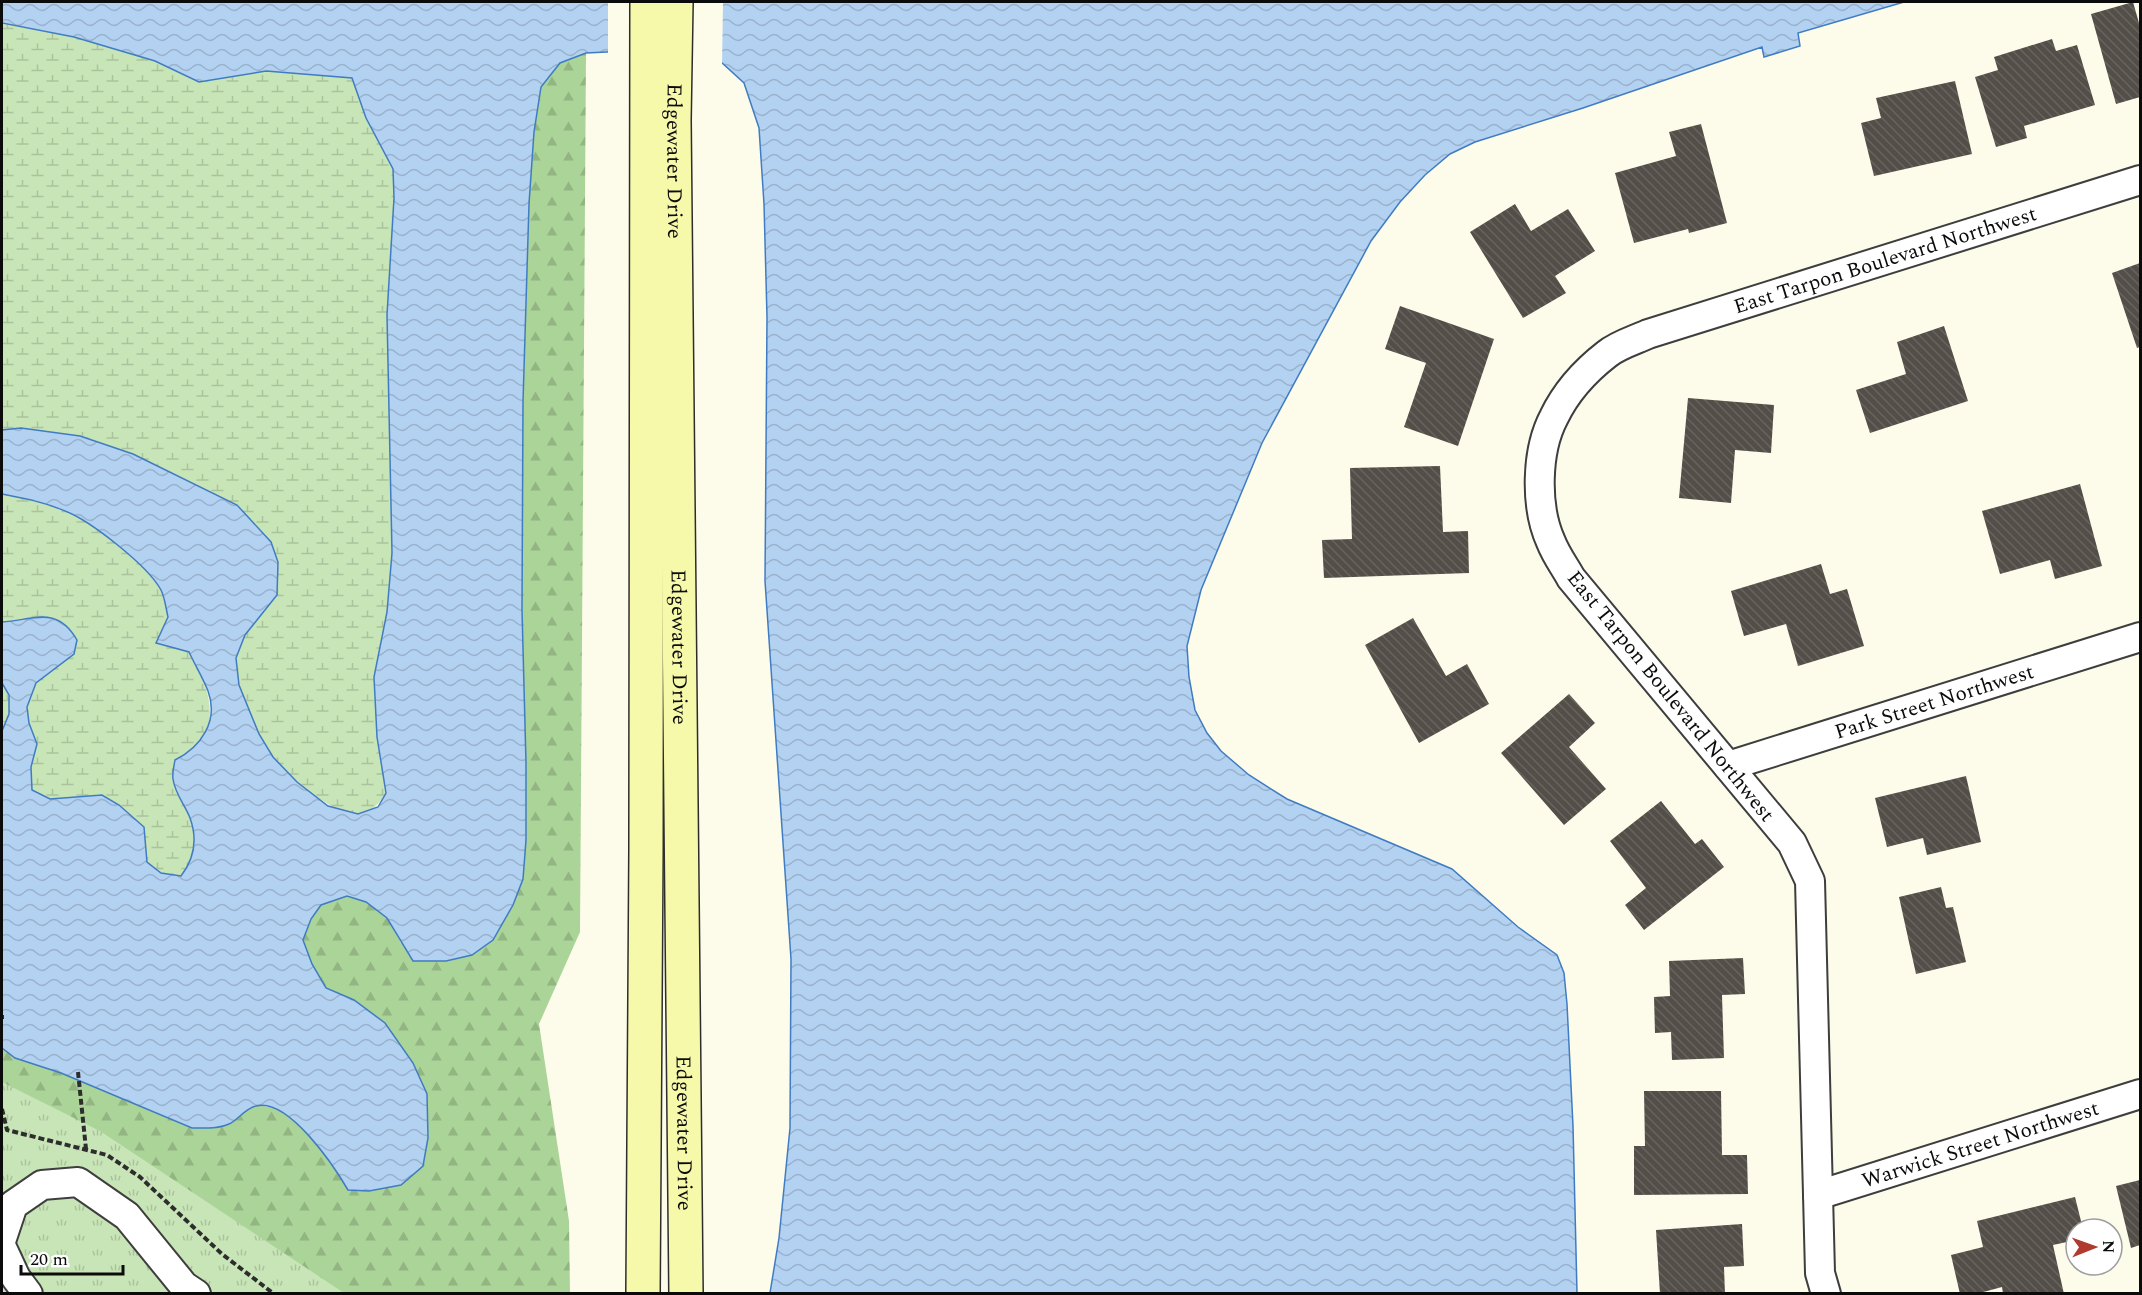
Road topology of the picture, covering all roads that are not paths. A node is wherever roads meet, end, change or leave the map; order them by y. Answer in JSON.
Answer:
{"nodes":[{"id":1,"x":647,"y":2,"type":"edge"},
{"id":2,"x":676,"y":2,"type":"edge"},
{"id":3,"x":661,"y":122,"type":"junction"},
{"id":4,"x":2140,"y":180,"type":"edge"},
{"id":5,"x":2140,"y":637,"type":"edge"},
{"id":6,"x":1728,"y":766,"type":"junction"},
{"id":7,"x":2140,"y":1094,"type":"edge"},
{"id":8,"x":1818,"y":1195,"type":"junction"},
{"id":9,"x":2,"y":1238,"type":"edge"},
{"id":10,"x":2,"y":1248,"type":"edge"},
{"id":11,"x":28,"y":1293,"type":"edge"},
{"id":12,"x":196,"y":1293,"type":"edge"},
{"id":13,"x":643,"y":1293,"type":"edge"},
{"id":14,"x":686,"y":1293,"type":"edge"},
{"id":15,"x":1826,"y":1293,"type":"edge"}],
"edges":[{"from":1,"to":3,"type":"street","name":"Edgewater Drive"},
{"from":2,"to":3,"type":"street","name":"Edgewater Drive"},
{"from":3,"to":13,"type":"street","name":"Edgewater Drive"},
{"from":3,"to":14,"type":"street","name":"Edgewater Drive"},
{"from":4,"to":6,"type":"street","name":"East Tarpon Boulevard Northwest"},
{"from":5,"to":6,"type":"street","name":"Park Street Northwest"},
{"from":6,"to":8,"type":"street","name":"East Tarpon Boulevard Northwest"},
{"from":7,"to":8,"type":"street","name":"Warwick Street Northwest"},
{"from":8,"to":15,"type":"street","name":"East Tarpon Boulevard Northwest"},
{"from":9,"to":12,"type":"street"},
{"from":10,"to":11,"type":"street"}]}
